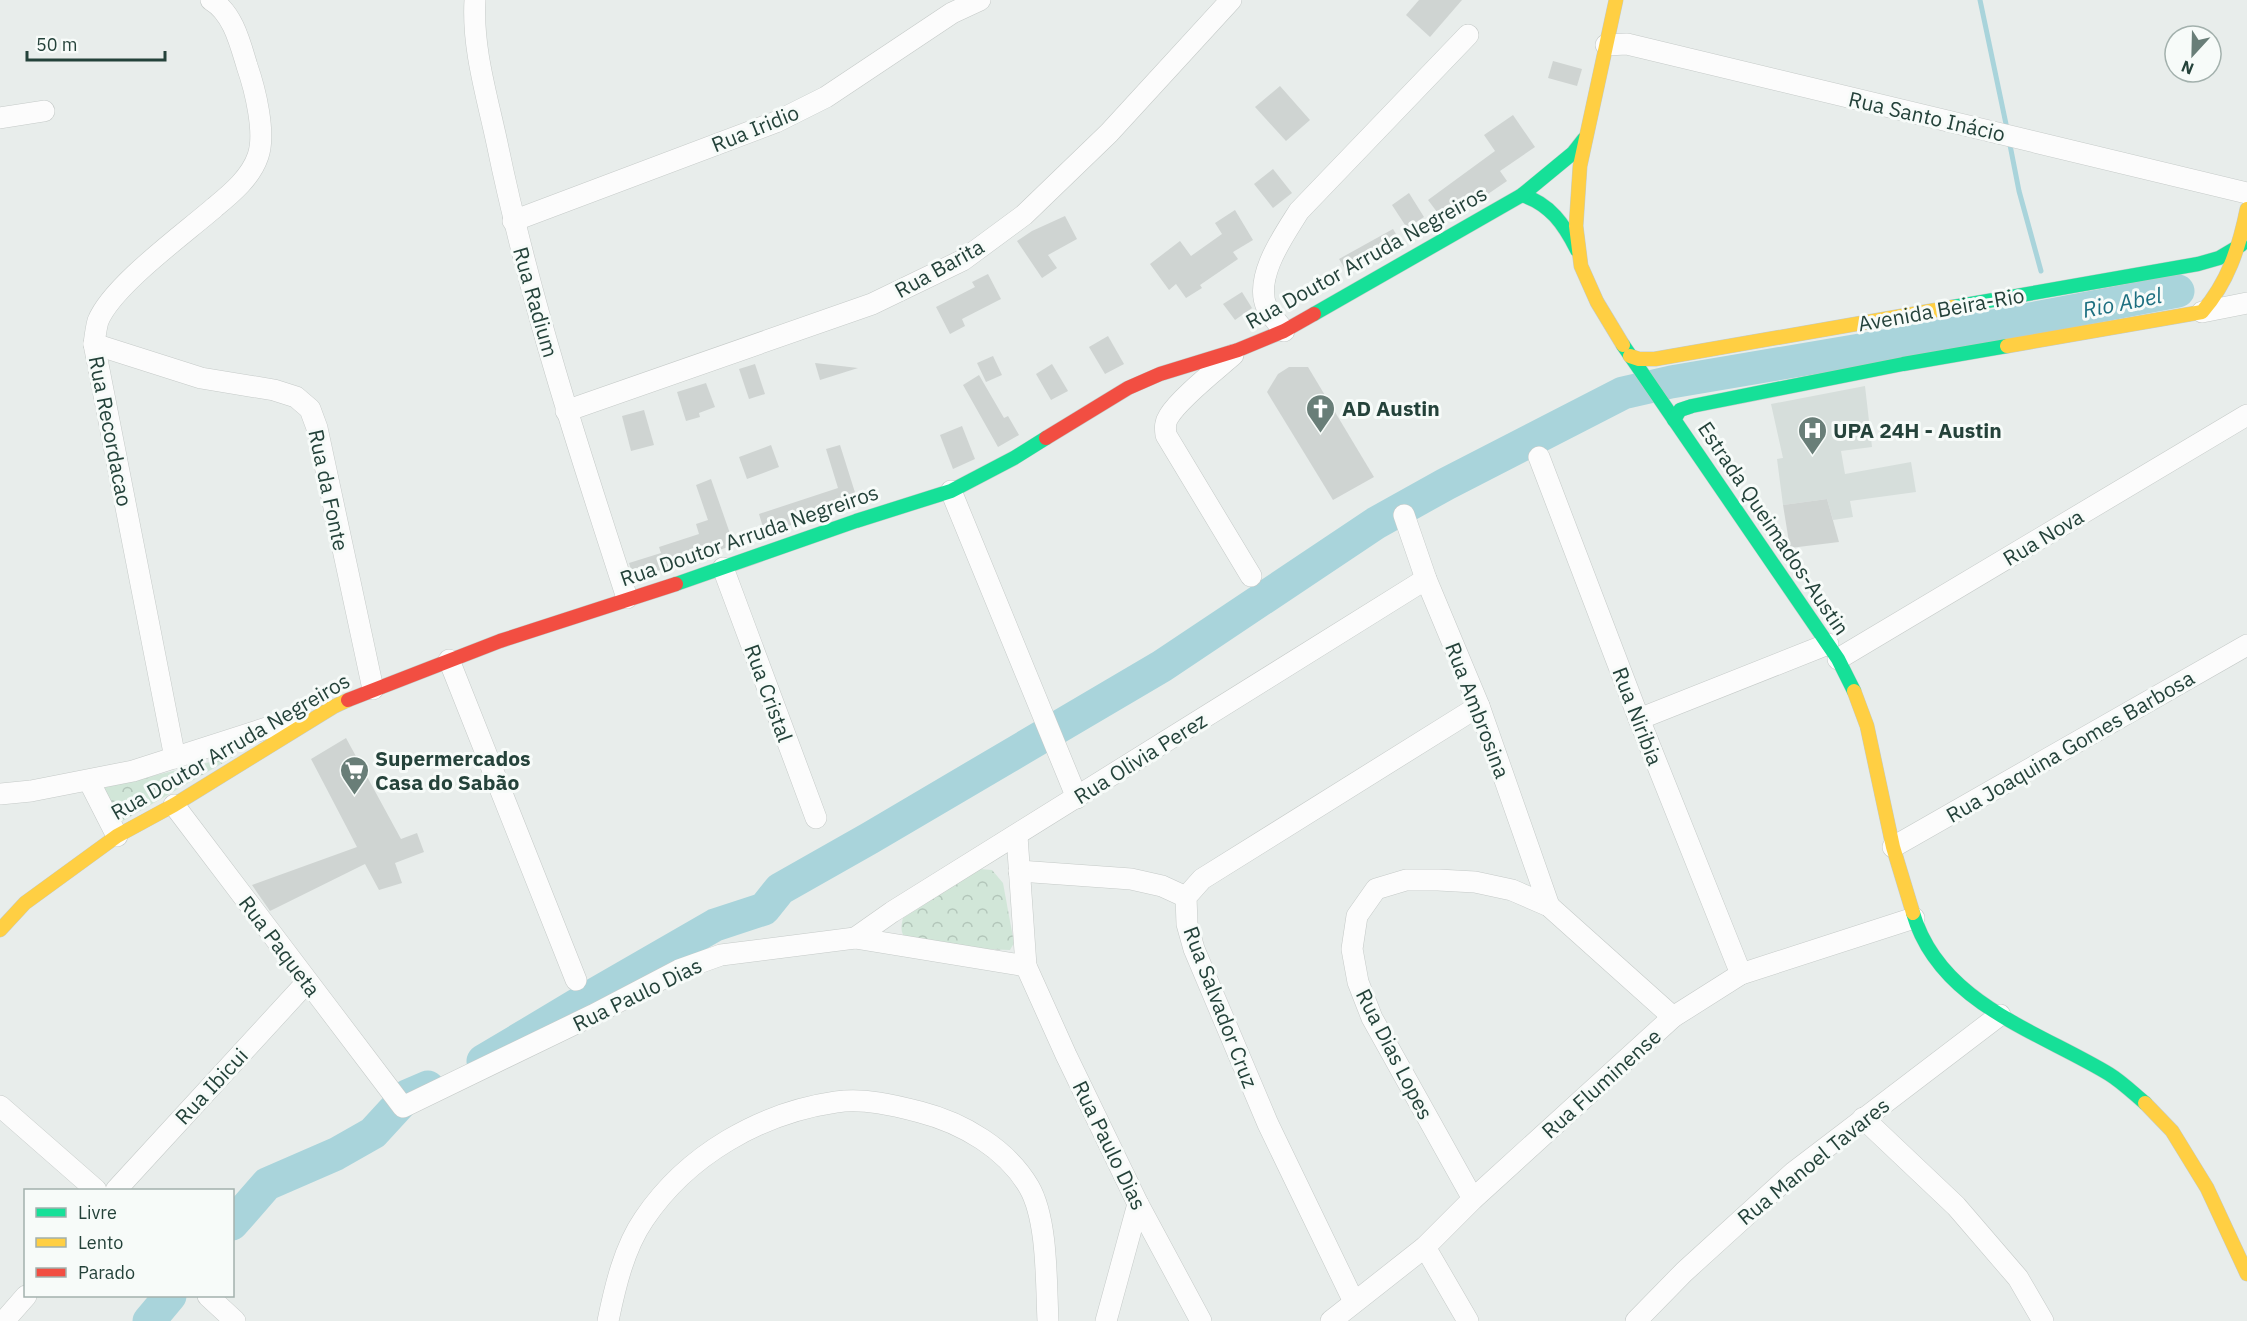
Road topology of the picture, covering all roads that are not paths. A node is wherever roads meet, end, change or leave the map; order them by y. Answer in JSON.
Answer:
{"nodes":[{"id":1,"x":211,"y":0,"type":"edge"},
{"id":2,"x":475,"y":0,"type":"edge"},
{"id":3,"x":980,"y":0,"type":"edge"},
{"id":4,"x":1232,"y":0,"type":"edge"},
{"id":5,"x":1616,"y":0,"type":"edge"},
{"id":6,"x":1468,"y":35,"type":"dead end"},
{"id":7,"x":1606,"y":45,"type":"junction"},
{"id":8,"x":44,"y":111,"type":"dead end"},
{"id":9,"x":0,"y":118,"type":"edge"},
{"id":10,"x":1584,"y":139,"type":"junction"},
{"id":11,"x":2247,"y":193,"type":"edge"},
{"id":12,"x":1522,"y":195,"type":"junction"},
{"id":13,"x":2247,"y":210,"type":"edge"},
{"id":14,"x":513,"y":220,"type":"junction"},
{"id":15,"x":2245,"y":247,"type":"edge"},
{"id":16,"x":1578,"y":253,"type":"junction"},
{"id":17,"x":2247,"y":303,"type":"edge"},
{"id":18,"x":2202,"y":312,"type":"junction"},
{"id":19,"x":1284,"y":331,"type":"junction"},
{"id":20,"x":94,"y":344,"type":"junction"},
{"id":21,"x":1238,"y":351,"type":"junction"},
{"id":22,"x":1630,"y":356,"type":"junction"},
{"id":23,"x":566,"y":411,"type":"junction"},
{"id":24,"x":2247,"y":415,"type":"edge"},
{"id":25,"x":1674,"y":420,"type":"junction"},
{"id":26,"x":1539,"y":457,"type":"dead end"},
{"id":27,"x":951,"y":491,"type":"junction"},
{"id":28,"x":1404,"y":515,"type":"dead end"},
{"id":29,"x":723,"y":568,"type":"junction"},
{"id":30,"x":1251,"y":576,"type":"dead end"},
{"id":31,"x":1426,"y":579,"type":"junction"},
{"id":32,"x":627,"y":598,"type":"junction"},
{"id":33,"x":2247,"y":645,"type":"edge"},
{"id":34,"x":1833,"y":651,"type":"junction"},
{"id":35,"x":449,"y":660,"type":"junction"},
{"id":36,"x":373,"y":689,"type":"junction"},
{"id":37,"x":1479,"y":706,"type":"junction"},
{"id":38,"x":333,"y":707,"type":"junction"},
{"id":39,"x":1639,"y":719,"type":"junction"},
{"id":40,"x":175,"y":758,"type":"junction"},
{"id":41,"x":89,"y":781,"type":"junction"},
{"id":42,"x":0,"y":794,"type":"edge"},
{"id":43,"x":1077,"y":798,"type":"junction"},
{"id":44,"x":174,"y":805,"type":"junction"},
{"id":45,"x":816,"y":818,"type":"dead end"},
{"id":46,"x":117,"y":836,"type":"junction"},
{"id":47,"x":1017,"y":836,"type":"junction"},
{"id":48,"x":1893,"y":847,"type":"junction"},
{"id":49,"x":1019,"y":871,"type":"junction"},
{"id":50,"x":1186,"y":897,"type":"junction"},
{"id":51,"x":1549,"y":906,"type":"junction"},
{"id":52,"x":1914,"y":918,"type":"junction"},
{"id":53,"x":0,"y":930,"type":"edge"},
{"id":54,"x":855,"y":938,"type":"junction"},
{"id":55,"x":1026,"y":966,"type":"junction"},
{"id":56,"x":1741,"y":974,"type":"junction"},
{"id":57,"x":576,"y":980,"type":"dead end"},
{"id":58,"x":307,"y":982,"type":"junction"},
{"id":59,"x":2000,"y":1015,"type":"junction"},
{"id":60,"x":1673,"y":1017,"type":"junction"},
{"id":61,"x":0,"y":1106,"type":"edge"},
{"id":62,"x":403,"y":1106,"type":"joint"},
{"id":63,"x":1863,"y":1118,"type":"junction"},
{"id":64,"x":94,"y":1189,"type":"edge"},
{"id":65,"x":118,"y":1189,"type":"edge"},
{"id":66,"x":1473,"y":1199,"type":"junction"},
{"id":67,"x":1138,"y":1204,"type":"junction"},
{"id":68,"x":1425,"y":1247,"type":"junction"},
{"id":69,"x":2247,"y":1274,"type":"edge"},
{"id":70,"x":25,"y":1297,"type":"edge"},
{"id":71,"x":209,"y":1297,"type":"edge"},
{"id":72,"x":1354,"y":1302,"type":"junction"},
{"id":73,"x":4,"y":1321,"type":"edge"},
{"id":74,"x":235,"y":1321,"type":"edge"},
{"id":75,"x":608,"y":1321,"type":"edge"},
{"id":76,"x":1048,"y":1321,"type":"edge"},
{"id":77,"x":1106,"y":1321,"type":"edge"},
{"id":78,"x":1201,"y":1321,"type":"edge"},
{"id":79,"x":1331,"y":1321,"type":"edge"},
{"id":80,"x":1468,"y":1321,"type":"edge"},
{"id":81,"x":1636,"y":1321,"type":"edge"},
{"id":82,"x":2043,"y":1321,"type":"edge"}],
"edges":[{"from":1,"to":20,"type":"street","name":"Rua Recordacao"},
{"from":2,"to":14,"type":"street","name":"Rua Radium"},
{"from":3,"to":14,"type":"street","name":"Rua Iridio"},
{"from":4,"to":23,"type":"street","name":"Rua Barita"},
{"from":5,"to":7,"type":"street"},
{"from":6,"to":19,"type":"street"},
{"from":7,"to":10,"type":"street"},
{"from":7,"to":11,"type":"street","name":"Rua Santo Inácio"},
{"from":8,"to":9,"type":"street"},
{"from":10,"to":12,"type":"street","name":"Rua Doutor Arruda Negreiros"},
{"from":10,"to":16,"type":"street"},
{"from":12,"to":16,"type":"street"},
{"from":12,"to":19,"type":"street","name":"Rua Doutor Arruda Negreiros"},
{"from":13,"to":15,"type":"street"},
{"from":14,"to":23,"type":"street","name":"Rua Radium"},
{"from":15,"to":18,"type":"street"},
{"from":15,"to":22,"type":"street","name":"Avenida Beira-Rio"},
{"from":16,"to":22,"type":"street","name":"Estrada Queimados-Austin"},
{"from":17,"to":18,"type":"street"},
{"from":18,"to":25,"type":"street"},
{"from":19,"to":21,"type":"street","name":"Rua Doutor Arruda Negreiros"},
{"from":20,"to":36,"type":"street","name":"Rua da Fonte"},
{"from":20,"to":40,"type":"street","name":"Rua Recordacao"},
{"from":21,"to":27,"type":"street","name":"Rua Doutor Arruda Negreiros"},
{"from":21,"to":30,"type":"street"},
{"from":22,"to":25,"type":"street","name":"Estrada Queimados-Austin"},
{"from":23,"to":32,"type":"street","name":"Rua Radium"},
{"from":24,"to":34,"type":"street","name":"Rua Nova"},
{"from":25,"to":34,"type":"street","name":"Estrada Queimados-Austin"},
{"from":26,"to":39,"type":"street","name":"Rua Niribia"},
{"from":27,"to":29,"type":"street","name":"Rua Doutor Arruda Negreiros"},
{"from":27,"to":43,"type":"street"},
{"from":28,"to":31,"type":"street","name":"Rua Ambrosina"},
{"from":29,"to":32,"type":"street","name":"Rua Doutor Arruda Negreiros"},
{"from":29,"to":45,"type":"street","name":"Rua Cristal"},
{"from":31,"to":37,"type":"street","name":"Rua Ambrosina"},
{"from":31,"to":43,"type":"street","name":"Rua Olivia Perez"},
{"from":32,"to":35,"type":"street","name":"Rua Doutor Arruda Negreiros"},
{"from":33,"to":48,"type":"street","name":"Rua Joaquina Gomes Barbosa"},
{"from":34,"to":39,"type":"street","name":"Rua Nova"},
{"from":34,"to":48,"type":"street","name":"Estrada Queimados-Austin"},
{"from":35,"to":36,"type":"street","name":"Rua Doutor Arruda Negreiros"},
{"from":35,"to":57,"type":"street"},
{"from":36,"to":38,"type":"street","name":"Rua Doutor Arruda Negreiros"},
{"from":37,"to":50,"type":"street","name":"Rua Salvador Cruz"},
{"from":37,"to":51,"type":"street","name":"Rua Ambrosina"},
{"from":38,"to":40,"type":"street"},
{"from":38,"to":44,"type":"street","name":"Rua Doutor Arruda Negreiros"},
{"from":39,"to":56,"type":"street","name":"Rua Niribia"},
{"from":40,"to":41,"type":"street"},
{"from":41,"to":42,"type":"street"},
{"from":41,"to":46,"type":"street"},
{"from":43,"to":47,"type":"street","name":"Rua Olivia Perez"},
{"from":44,"to":46,"type":"street","name":"Rua Doutor Arruda Negreiros"},
{"from":44,"to":58,"type":"street","name":"Rua Paqueta"},
{"from":46,"to":53,"type":"street","name":"Rua Doutor Arruda Negreiros"},
{"from":47,"to":49,"type":"street","name":"Rua Paulo Dias"},
{"from":47,"to":54,"type":"street","name":"Rua Olivia Perez"},
{"from":48,"to":52,"type":"street","name":"Estrada Queimados-Austin"},
{"from":49,"to":50,"type":"street"},
{"from":49,"to":55,"type":"street","name":"Rua Paulo Dias"},
{"from":50,"to":72,"type":"street","name":"Rua Salvador Cruz"},
{"from":51,"to":60,"type":"street","name":"Rua Dias Lopes"},
{"from":51,"to":66,"type":"street","name":"Rua Dias Lopes"},
{"from":52,"to":56,"type":"street","name":"Rua Fluminense"},
{"from":52,"to":59,"type":"street","name":"Estrada Queimados-Austin"},
{"from":54,"to":55,"type":"street","name":"Rua Paulo Dias"},
{"from":54,"to":62,"type":"street","name":"Rua Paulo Dias"},
{"from":55,"to":67,"type":"street","name":"Rua Paulo Dias"},
{"from":56,"to":60,"type":"street","name":"Rua Fluminense"},
{"from":58,"to":62,"type":"street","name":"Rua Paqueta"},
{"from":58,"to":65,"type":"street","name":"Rua Ibicui"},
{"from":59,"to":63,"type":"street","name":"Rua Manoel Tavares"},
{"from":59,"to":69,"type":"street","name":"Estrada Queimados-Austin"},
{"from":60,"to":66,"type":"street","name":"Rua Fluminense"},
{"from":61,"to":64,"type":"street"},
{"from":63,"to":81,"type":"street","name":"Rua Manoel Tavares"},
{"from":63,"to":82,"type":"street"},
{"from":66,"to":68,"type":"street","name":"Rua Fluminense"},
{"from":67,"to":77,"type":"street"},
{"from":67,"to":78,"type":"street","name":"Rua Paulo Dias"},
{"from":68,"to":72,"type":"street","name":"Rua Fluminense"},
{"from":68,"to":80,"type":"street"},
{"from":70,"to":73,"type":"street"},
{"from":71,"to":74,"type":"street"},
{"from":72,"to":79,"type":"street","name":"Rua Fluminense"},
{"from":75,"to":76,"type":"street"}]}
